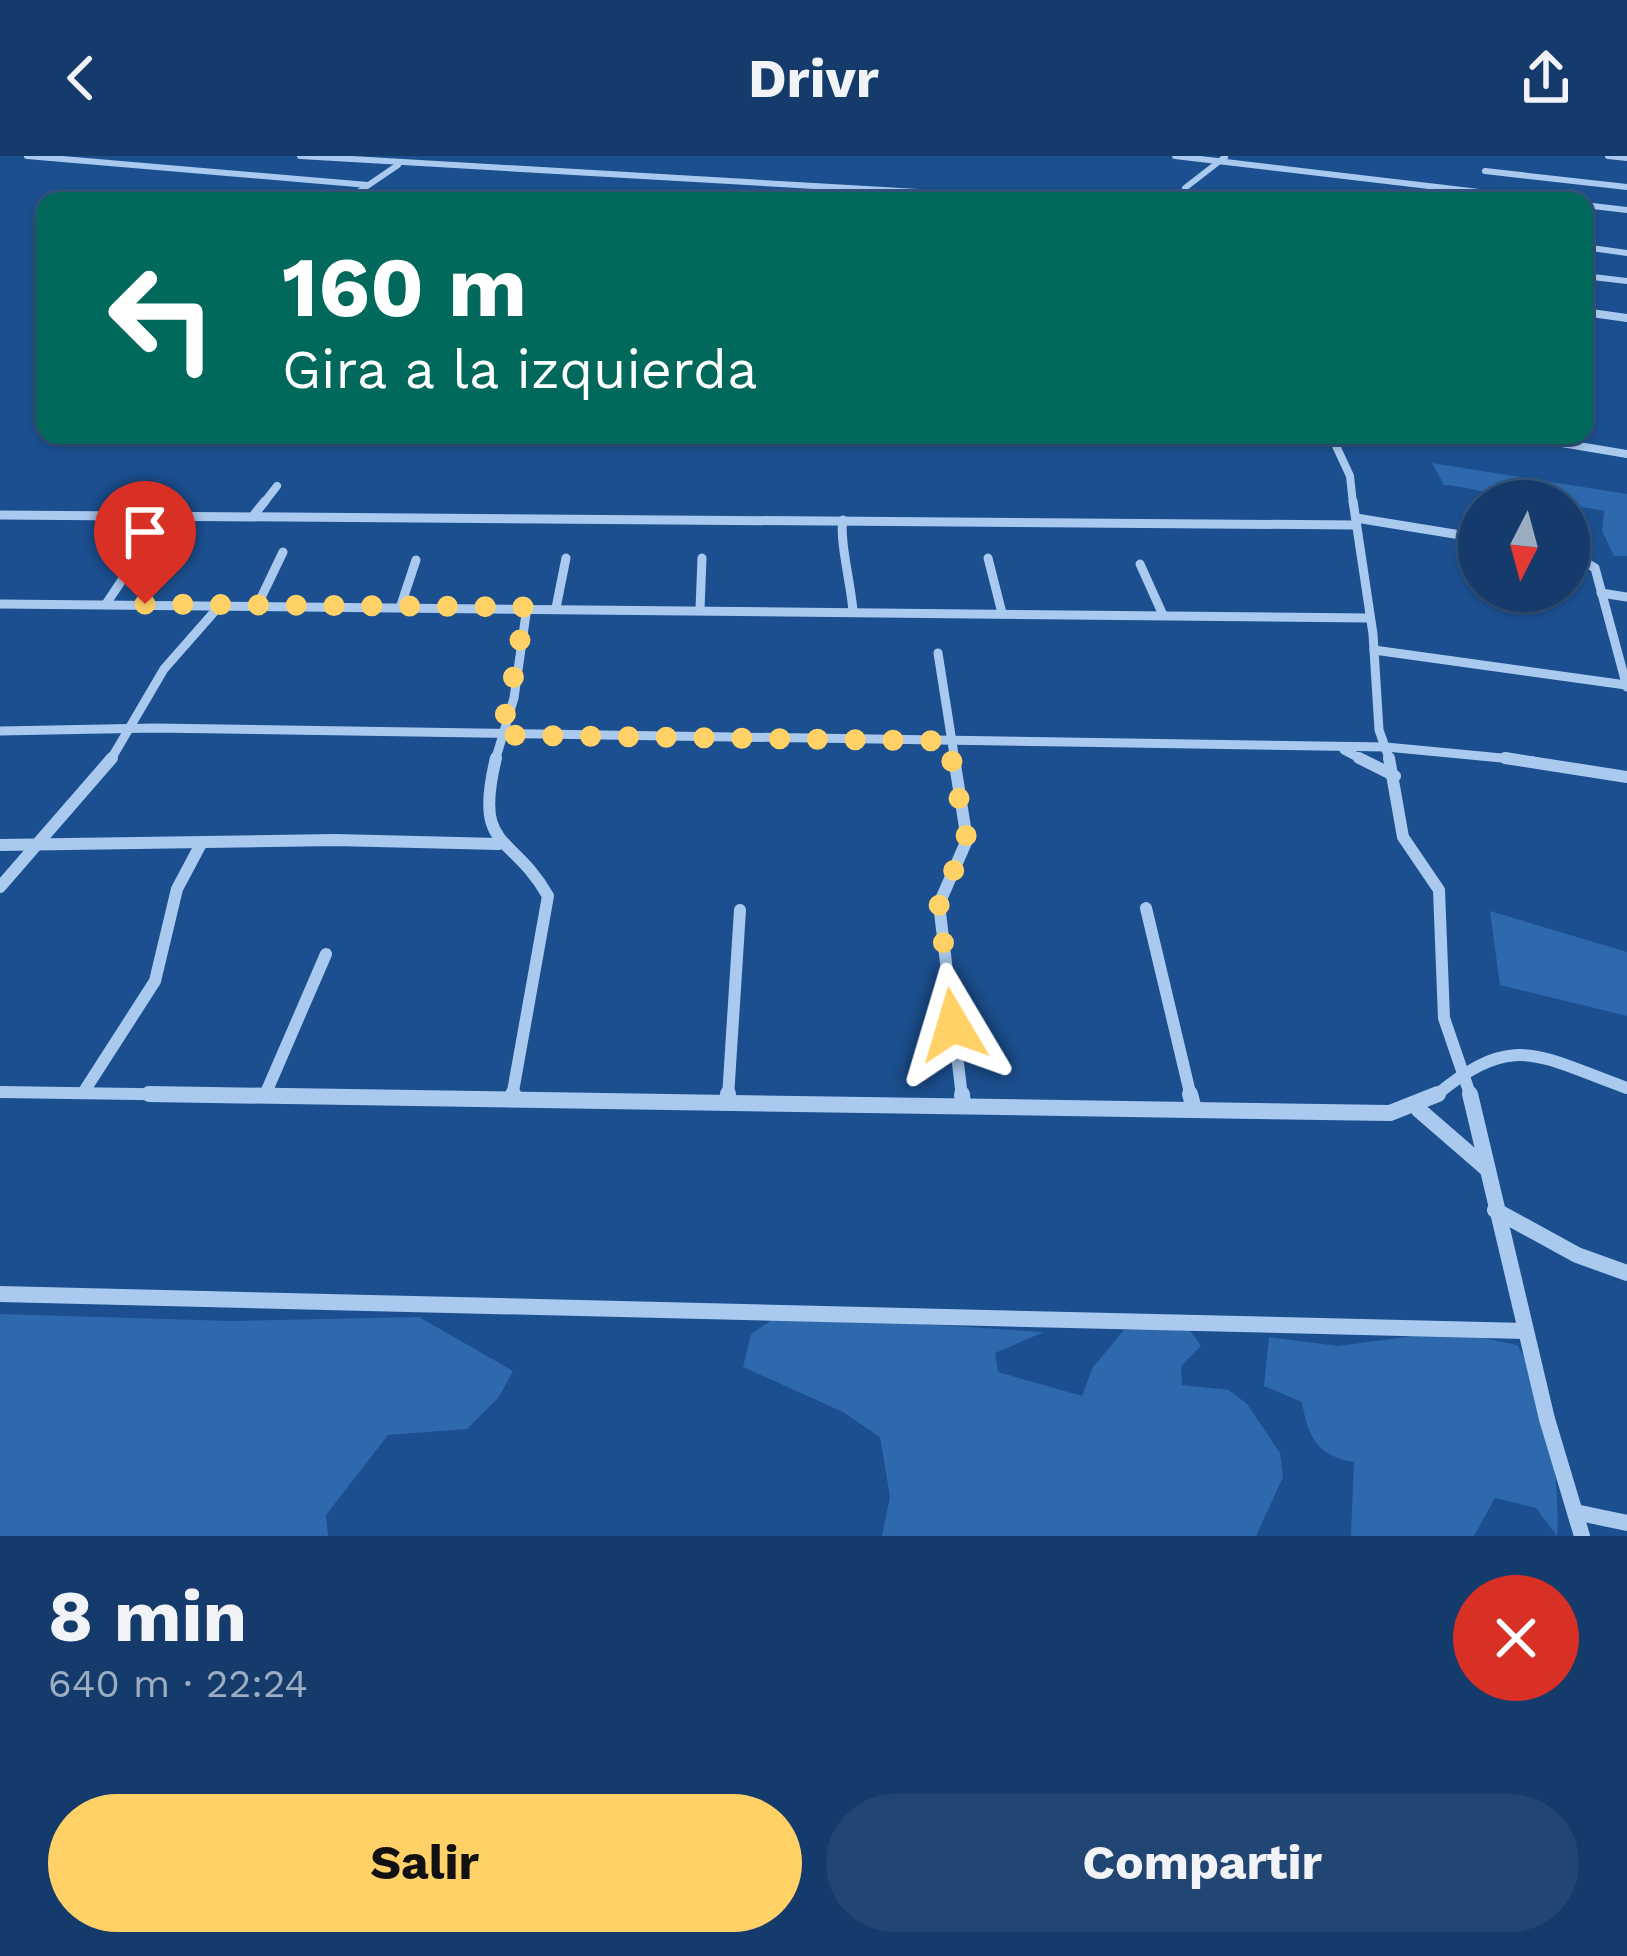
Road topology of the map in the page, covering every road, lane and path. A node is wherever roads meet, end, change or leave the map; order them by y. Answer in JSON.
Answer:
{"nodes":[{"id":1,"x":27,"y":156,"type":"edge"},
{"id":2,"x":300,"y":156,"type":"edge"},
{"id":3,"x":1175,"y":156,"type":"edge"},
{"id":4,"x":1608,"y":156,"type":"edge"},
{"id":5,"x":1627,"y":158,"type":"edge"},
{"id":6,"x":1224,"y":159,"type":"edge"},
{"id":7,"x":400,"y":164,"type":"junction"},
{"id":8,"x":1485,"y":171,"type":"dead end"},
{"id":9,"x":368,"y":185,"type":"junction"},
{"id":10,"x":1627,"y":187,"type":"edge"},
{"id":11,"x":358,"y":192,"type":"edge"},
{"id":12,"x":909,"y":192,"type":"edge"},
{"id":13,"x":1186,"y":192,"type":"edge"},
{"id":14,"x":1484,"y":192,"type":"edge"},
{"id":15,"x":1593,"y":206,"type":"edge"},
{"id":16,"x":1627,"y":210,"type":"edge"},
{"id":17,"x":1593,"y":249,"type":"edge"},
{"id":18,"x":1627,"y":253,"type":"edge"},
{"id":19,"x":1593,"y":276,"type":"edge"},
{"id":20,"x":1627,"y":281,"type":"edge"},
{"id":21,"x":1593,"y":313,"type":"edge"},
{"id":22,"x":1627,"y":318,"type":"edge"},
{"id":23,"x":1335,"y":444,"type":"edge"},
{"id":24,"x":1568,"y":444,"type":"edge"},
{"id":25,"x":1627,"y":454,"type":"edge"},
{"id":26,"x":277,"y":486,"type":"dead end"},
{"id":27,"x":0,"y":514,"type":"edge"},
{"id":28,"x":253,"y":515,"type":"junction"},
{"id":29,"x":843,"y":520,"type":"junction"},
{"id":30,"x":1356,"y":522,"type":"junction"},
{"id":31,"x":1458,"y":535,"type":"edge"},
{"id":32,"x":283,"y":551,"type":"dead end"},
{"id":33,"x":701,"y":557,"type":"dead end"},
{"id":34,"x":566,"y":558,"type":"dead end"},
{"id":35,"x":988,"y":558,"type":"dead end"},
{"id":36,"x":416,"y":560,"type":"dead end"},
{"id":37,"x":134,"y":562,"type":"dead end"},
{"id":38,"x":1140,"y":564,"type":"dead end"},
{"id":39,"x":1590,"y":565,"type":"edge"},
{"id":40,"x":1601,"y":593,"type":"junction"},
{"id":41,"x":1627,"y":597,"type":"edge"},
{"id":42,"x":222,"y":603,"type":"junction"},
{"id":43,"x":0,"y":604,"type":"edge"},
{"id":44,"x":106,"y":604,"type":"junction"},
{"id":45,"x":258,"y":604,"type":"junction"},
{"id":46,"x":401,"y":605,"type":"junction"},
{"id":47,"x":527,"y":607,"type":"junction"},
{"id":48,"x":556,"y":608,"type":"junction"},
{"id":49,"x":700,"y":609,"type":"junction"},
{"id":50,"x":853,"y":611,"type":"junction"},
{"id":51,"x":1002,"y":613,"type":"junction"},
{"id":52,"x":1162,"y":615,"type":"junction"},
{"id":53,"x":1369,"y":618,"type":"junction"},
{"id":54,"x":1374,"y":650,"type":"junction"},
{"id":55,"x":938,"y":653,"type":"dead end"},
{"id":56,"x":1627,"y":686,"type":"edge"},
{"id":57,"x":127,"y":728,"type":"junction"},
{"id":58,"x":0,"y":731,"type":"edge"},
{"id":59,"x":499,"y":735,"type":"junction"},
{"id":60,"x":948,"y":741,"type":"junction"},
{"id":61,"x":1332,"y":746,"type":"junction"},
{"id":62,"x":1386,"y":747,"type":"junction"},
{"id":63,"x":1395,"y":776,"type":"junction"},
{"id":64,"x":1627,"y":777,"type":"edge"},
{"id":65,"x":202,"y":842,"type":"junction"},
{"id":66,"x":34,"y":844,"type":"junction"},
{"id":67,"x":499,"y":844,"type":"junction"},
{"id":68,"x":0,"y":845,"type":"edge"},
{"id":69,"x":0,"y":887,"type":"edge"},
{"id":70,"x":1146,"y":908,"type":"dead end"},
{"id":71,"x":740,"y":910,"type":"dead end"},
{"id":72,"x":326,"y":954,"type":"dead end"},
{"id":73,"x":1465,"y":1072,"type":"junction"},
{"id":74,"x":1627,"y":1088,"type":"edge"},
{"id":75,"x":0,"y":1092,"type":"edge"},
{"id":76,"x":83,"y":1093,"type":"junction"},
{"id":77,"x":265,"y":1095,"type":"junction"},
{"id":78,"x":512,"y":1099,"type":"junction"},
{"id":79,"x":728,"y":1102,"type":"junction"},
{"id":80,"x":962,"y":1106,"type":"junction"},
{"id":81,"x":1195,"y":1109,"type":"junction"},
{"id":82,"x":1419,"y":1110,"type":"junction"},
{"id":83,"x":1488,"y":1169,"type":"junction"},
{"id":84,"x":1496,"y":1210,"type":"junction"},
{"id":85,"x":1627,"y":1273,"type":"edge"},
{"id":86,"x":0,"y":1294,"type":"edge"},
{"id":87,"x":1526,"y":1331,"type":"junction"},
{"id":88,"x":1575,"y":1511,"type":"junction"},
{"id":89,"x":1627,"y":1523,"type":"edge"},
{"id":90,"x":1582,"y":1536,"type":"edge"}],
"edges":[{"from":1,"to":9,"type":"street"},
{"from":2,"to":7,"type":"street"},
{"from":3,"to":6,"type":"street"},
{"from":4,"to":5,"type":"street"},
{"from":6,"to":13,"type":"street"},
{"from":6,"to":14,"type":"street"},
{"from":7,"to":9,"type":"street"},
{"from":7,"to":12,"type":"street"},
{"from":8,"to":10,"type":"street"},
{"from":9,"to":11,"type":"street"},
{"from":15,"to":16,"type":"street"},
{"from":17,"to":18,"type":"street"},
{"from":19,"to":20,"type":"street"},
{"from":21,"to":22,"type":"street"},
{"from":23,"to":30,"type":"street"},
{"from":24,"to":25,"type":"street"},
{"from":26,"to":28,"type":"street"},
{"from":27,"to":28,"type":"street"},
{"from":28,"to":29,"type":"street"},
{"from":29,"to":30,"type":"street"},
{"from":29,"to":50,"type":"street"},
{"from":30,"to":31,"type":"street"},
{"from":30,"to":53,"type":"street"},
{"from":32,"to":45,"type":"street"},
{"from":33,"to":49,"type":"street"},
{"from":34,"to":48,"type":"street"},
{"from":35,"to":51,"type":"street"},
{"from":36,"to":46,"type":"street"},
{"from":37,"to":44,"type":"street"},
{"from":38,"to":52,"type":"street"},
{"from":39,"to":40,"type":"street"},
{"from":40,"to":41,"type":"street"},
{"from":40,"to":56,"type":"street"},
{"from":42,"to":44,"type":"street"},
{"from":42,"to":45,"type":"street"},
{"from":42,"to":57,"type":"street"},
{"from":43,"to":44,"type":"street"},
{"from":45,"to":46,"type":"street"},
{"from":46,"to":47,"type":"street"},
{"from":47,"to":48,"type":"street"},
{"from":47,"to":59,"type":"street"},
{"from":48,"to":49,"type":"street"},
{"from":49,"to":50,"type":"street"},
{"from":50,"to":51,"type":"street"},
{"from":51,"to":52,"type":"street"},
{"from":52,"to":53,"type":"street"},
{"from":53,"to":54,"type":"street"},
{"from":54,"to":56,"type":"street"},
{"from":54,"to":62,"type":"street"},
{"from":55,"to":60,"type":"street"},
{"from":57,"to":58,"type":"street"},
{"from":57,"to":59,"type":"street"},
{"from":57,"to":66,"type":"street"},
{"from":59,"to":60,"type":"street"},
{"from":59,"to":67,"type":"street"},
{"from":60,"to":61,"type":"street"},
{"from":60,"to":80,"type":"street"},
{"from":61,"to":62,"type":"street"},
{"from":61,"to":63,"type":"street"},
{"from":62,"to":63,"type":"street"},
{"from":62,"to":64,"type":"street"},
{"from":63,"to":73,"type":"street"},
{"from":65,"to":66,"type":"street"},
{"from":65,"to":67,"type":"street"},
{"from":65,"to":76,"type":"street"},
{"from":66,"to":68,"type":"street"},
{"from":66,"to":69,"type":"street"},
{"from":67,"to":78,"type":"street"},
{"from":70,"to":81,"type":"street"},
{"from":71,"to":79,"type":"street"},
{"from":72,"to":77,"type":"street"},
{"from":73,"to":74,"type":"street"},
{"from":73,"to":82,"type":"street"},
{"from":73,"to":83,"type":"street"},
{"from":75,"to":76,"type":"street"},
{"from":76,"to":77,"type":"street"},
{"from":77,"to":78,"type":"street"},
{"from":78,"to":79,"type":"street"},
{"from":79,"to":80,"type":"street"},
{"from":80,"to":81,"type":"street"},
{"from":81,"to":82,"type":"street"},
{"from":82,"to":83,"type":"street"},
{"from":83,"to":84,"type":"street"},
{"from":84,"to":85,"type":"street"},
{"from":84,"to":87,"type":"street"},
{"from":86,"to":87,"type":"street"},
{"from":87,"to":88,"type":"street"},
{"from":88,"to":89,"type":"street"},
{"from":88,"to":90,"type":"street"}]}
